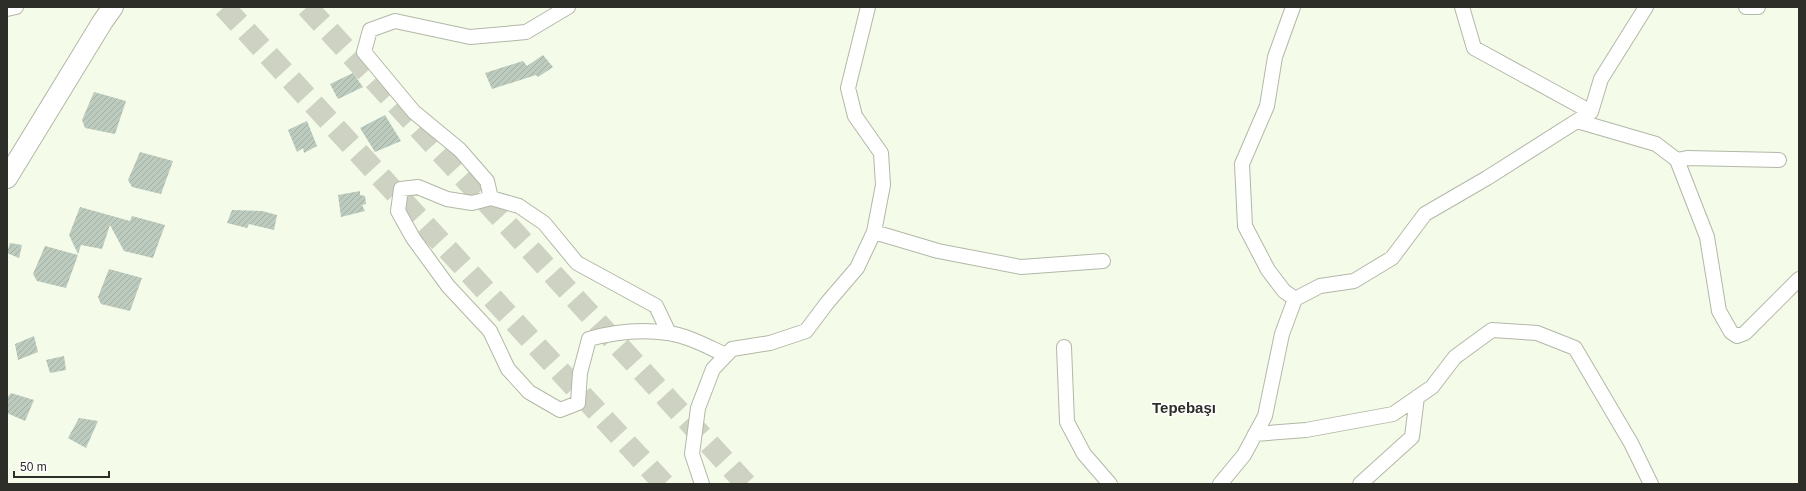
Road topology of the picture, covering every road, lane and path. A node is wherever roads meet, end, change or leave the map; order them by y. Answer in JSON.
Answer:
{"nodes":[{"id":1,"x":16,"y":7,"type":"edge"},
{"id":2,"x":114,"y":7,"type":"edge"},
{"id":3,"x":568,"y":7,"type":"edge"},
{"id":4,"x":868,"y":7,"type":"edge"},
{"id":5,"x":1293,"y":7,"type":"edge"},
{"id":6,"x":1462,"y":7,"type":"edge"},
{"id":7,"x":1646,"y":7,"type":"edge"},
{"id":8,"x":1746,"y":7,"type":"edge"},
{"id":9,"x":1758,"y":7,"type":"edge"},
{"id":10,"x":7,"y":9,"type":"edge"},
{"id":11,"x":1591,"y":112,"type":"junction"},
{"id":12,"x":1577,"y":121,"type":"junction"},
{"id":13,"x":1677,"y":160,"type":"junction"},
{"id":14,"x":1779,"y":160,"type":"dead end"},
{"id":15,"x":7,"y":178,"type":"edge"},
{"id":16,"x":490,"y":198,"type":"junction"},
{"id":17,"x":874,"y":232,"type":"junction"},
{"id":18,"x":1103,"y":261,"type":"dead end"},
{"id":19,"x":1799,"y":280,"type":"edge"},
{"id":20,"x":1295,"y":299,"type":"junction"},
{"id":21,"x":669,"y":333,"type":"junction"},
{"id":22,"x":1064,"y":347,"type":"dead end"},
{"id":23,"x":726,"y":355,"type":"junction"},
{"id":24,"x":1417,"y":397,"type":"junction"},
{"id":25,"x":1255,"y":434,"type":"junction"},
{"id":26,"x":702,"y":484,"type":"edge"},
{"id":27,"x":1110,"y":484,"type":"edge"},
{"id":28,"x":1220,"y":484,"type":"edge"},
{"id":29,"x":1360,"y":484,"type":"edge"},
{"id":30,"x":1651,"y":484,"type":"edge"}],
"edges":[{"from":1,"to":10,"type":"street"},
{"from":2,"to":15,"type":"street"},
{"from":3,"to":16,"type":"street"},
{"from":4,"to":17,"type":"street"},
{"from":5,"to":20,"type":"street"},
{"from":6,"to":11,"type":"street"},
{"from":7,"to":11,"type":"street"},
{"from":8,"to":9,"type":"street"},
{"from":11,"to":12,"type":"street"},
{"from":12,"to":13,"type":"street"},
{"from":12,"to":20,"type":"street"},
{"from":13,"to":14,"type":"street"},
{"from":13,"to":19,"type":"street"},
{"from":16,"to":21,"type":"street"},
{"from":16,"to":21,"type":"street"},
{"from":17,"to":18,"type":"street"},
{"from":17,"to":23,"type":"street"},
{"from":20,"to":25,"type":"street"},
{"from":21,"to":23,"type":"street"},
{"from":22,"to":27,"type":"street"},
{"from":23,"to":26,"type":"street"},
{"from":24,"to":25,"type":"street"},
{"from":24,"to":29,"type":"street"},
{"from":24,"to":30,"type":"street"},
{"from":25,"to":28,"type":"street"}]}
